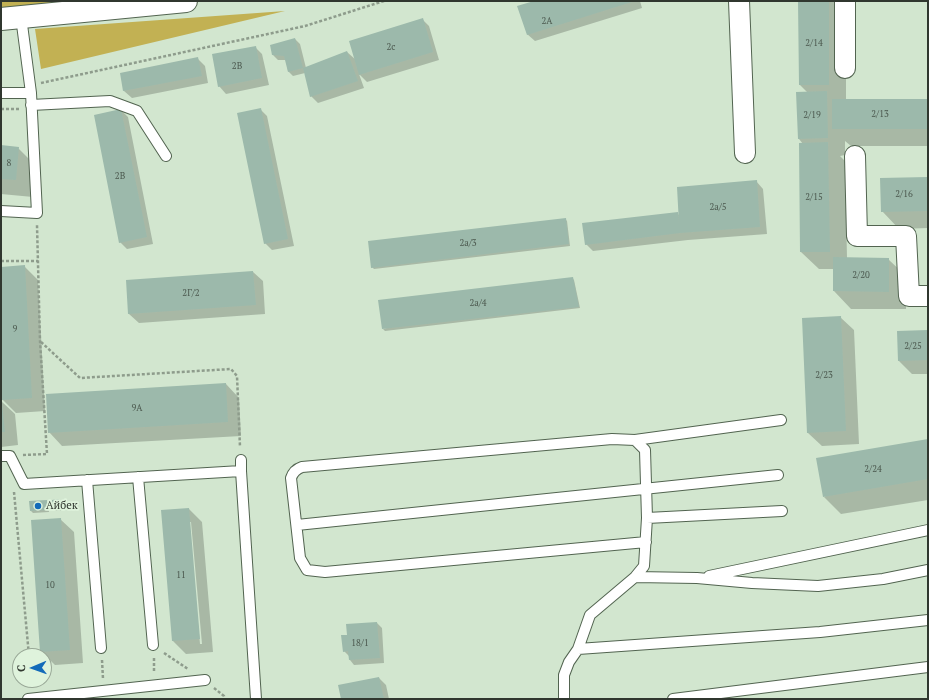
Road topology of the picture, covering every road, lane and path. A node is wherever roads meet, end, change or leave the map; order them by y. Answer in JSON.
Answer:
{"nodes":[{"id":1,"x":186,"y":1,"type":"edge"},
{"id":2,"x":384,"y":1,"type":"edge"},
{"id":3,"x":739,"y":1,"type":"edge"},
{"id":4,"x":845,"y":1,"type":"edge"},
{"id":5,"x":11,"y":18,"type":"edge"},
{"id":6,"x":845,"y":68,"type":"dead end"},
{"id":7,"x":1,"y":93,"type":"edge"},
{"id":8,"x":31,"y":93,"type":"junction"},
{"id":9,"x":31,"y":105,"type":"junction"},
{"id":10,"x":745,"y":153,"type":"dead end"},
{"id":11,"x":166,"y":156,"type":"dead end"},
{"id":12,"x":855,"y":156,"type":"dead end"},
{"id":13,"x":1,"y":212,"type":"edge"},
{"id":14,"x":37,"y":213,"type":"junction"},
{"id":15,"x":38,"y":261,"type":"junction"},
{"id":16,"x":1,"y":262,"type":"edge"},
{"id":17,"x":928,"y":296,"type":"edge"},
{"id":18,"x":40,"y":341,"type":"junction"},
{"id":19,"x":781,"y":420,"type":"dead end"},
{"id":20,"x":635,"y":440,"type":"junction"},
{"id":21,"x":6,"y":456,"type":"edge"},
{"id":22,"x":241,"y":460,"type":"joint"},
{"id":23,"x":241,"y":471,"type":"junction"},
{"id":24,"x":778,"y":475,"type":"dead end"},
{"id":25,"x":138,"y":477,"type":"junction"},
{"id":26,"x":87,"y":480,"type":"junction"},
{"id":27,"x":13,"y":486,"type":"dead end"},
{"id":28,"x":647,"y":488,"type":"junction"},
{"id":29,"x":782,"y":511,"type":"dead end"},
{"id":30,"x":646,"y":518,"type":"junction"},
{"id":31,"x":297,"y":524,"type":"junction"},
{"id":32,"x":928,"y":530,"type":"edge"},
{"id":33,"x":646,"y":542,"type":"junction"},
{"id":34,"x":928,"y":570,"type":"edge"},
{"id":35,"x":635,"y":577,"type":"junction"},
{"id":36,"x":697,"y":578,"type":"junction"},
{"id":37,"x":928,"y":620,"type":"edge"},
{"id":38,"x":153,"y":645,"type":"junction"},
{"id":39,"x":28,"y":648,"type":"edge"},
{"id":40,"x":101,"y":648,"type":"joint"},
{"id":41,"x":578,"y":650,"type":"junction"},
{"id":42,"x":928,"y":667,"type":"edge"},
{"id":43,"x":205,"y":680,"type":"joint"},
{"id":44,"x":155,"y":686,"type":"junction"},
{"id":45,"x":104,"y":691,"type":"junction"},
{"id":46,"x":28,"y":699,"type":"edge"},
{"id":47,"x":256,"y":699,"type":"edge"},
{"id":48,"x":564,"y":699,"type":"edge"},
{"id":49,"x":674,"y":699,"type":"edge"}],
"edges":[{"from":1,"to":5,"type":"main road"},
{"from":2,"to":8,"type":"path"},
{"from":3,"to":10,"type":"street"},
{"from":4,"to":6,"type":"street"},
{"from":5,"to":8,"type":"lane"},
{"from":7,"to":8,"type":"lane"},
{"from":8,"to":9,"type":"lane"},
{"from":9,"to":11,"type":"lane"},
{"from":9,"to":14,"type":"lane"},
{"from":12,"to":17,"type":"street"},
{"from":13,"to":14,"type":"lane"},
{"from":14,"to":15,"type":"path"},
{"from":15,"to":16,"type":"path"},
{"from":15,"to":18,"type":"path"},
{"from":18,"to":21,"type":"path"},
{"from":18,"to":22,"type":"path"},
{"from":19,"to":20,"type":"lane"},
{"from":20,"to":28,"type":"lane"},
{"from":20,"to":31,"type":"lane"},
{"from":21,"to":26,"type":"lane"},
{"from":22,"to":23,"type":"lane"},
{"from":23,"to":25,"type":"lane"},
{"from":23,"to":47,"type":"lane"},
{"from":24,"to":28,"type":"lane"},
{"from":25,"to":26,"type":"lane"},
{"from":25,"to":38,"type":"lane"},
{"from":26,"to":40,"type":"lane"},
{"from":27,"to":39,"type":"path"},
{"from":28,"to":30,"type":"lane"},
{"from":28,"to":31,"type":"lane"},
{"from":29,"to":30,"type":"lane"},
{"from":30,"to":33,"type":"lane"},
{"from":31,"to":33,"type":"lane"},
{"from":32,"to":36,"type":"lane"},
{"from":33,"to":35,"type":"lane"},
{"from":34,"to":36,"type":"lane"},
{"from":35,"to":36,"type":"lane"},
{"from":35,"to":41,"type":"lane"},
{"from":37,"to":41,"type":"lane"},
{"from":38,"to":43,"type":"path"},
{"from":38,"to":44,"type":"path"},
{"from":40,"to":45,"type":"path"},
{"from":41,"to":48,"type":"lane"},
{"from":42,"to":49,"type":"lane"},
{"from":43,"to":44,"type":"lane"},
{"from":44,"to":45,"type":"lane"},
{"from":45,"to":46,"type":"lane"}]}
